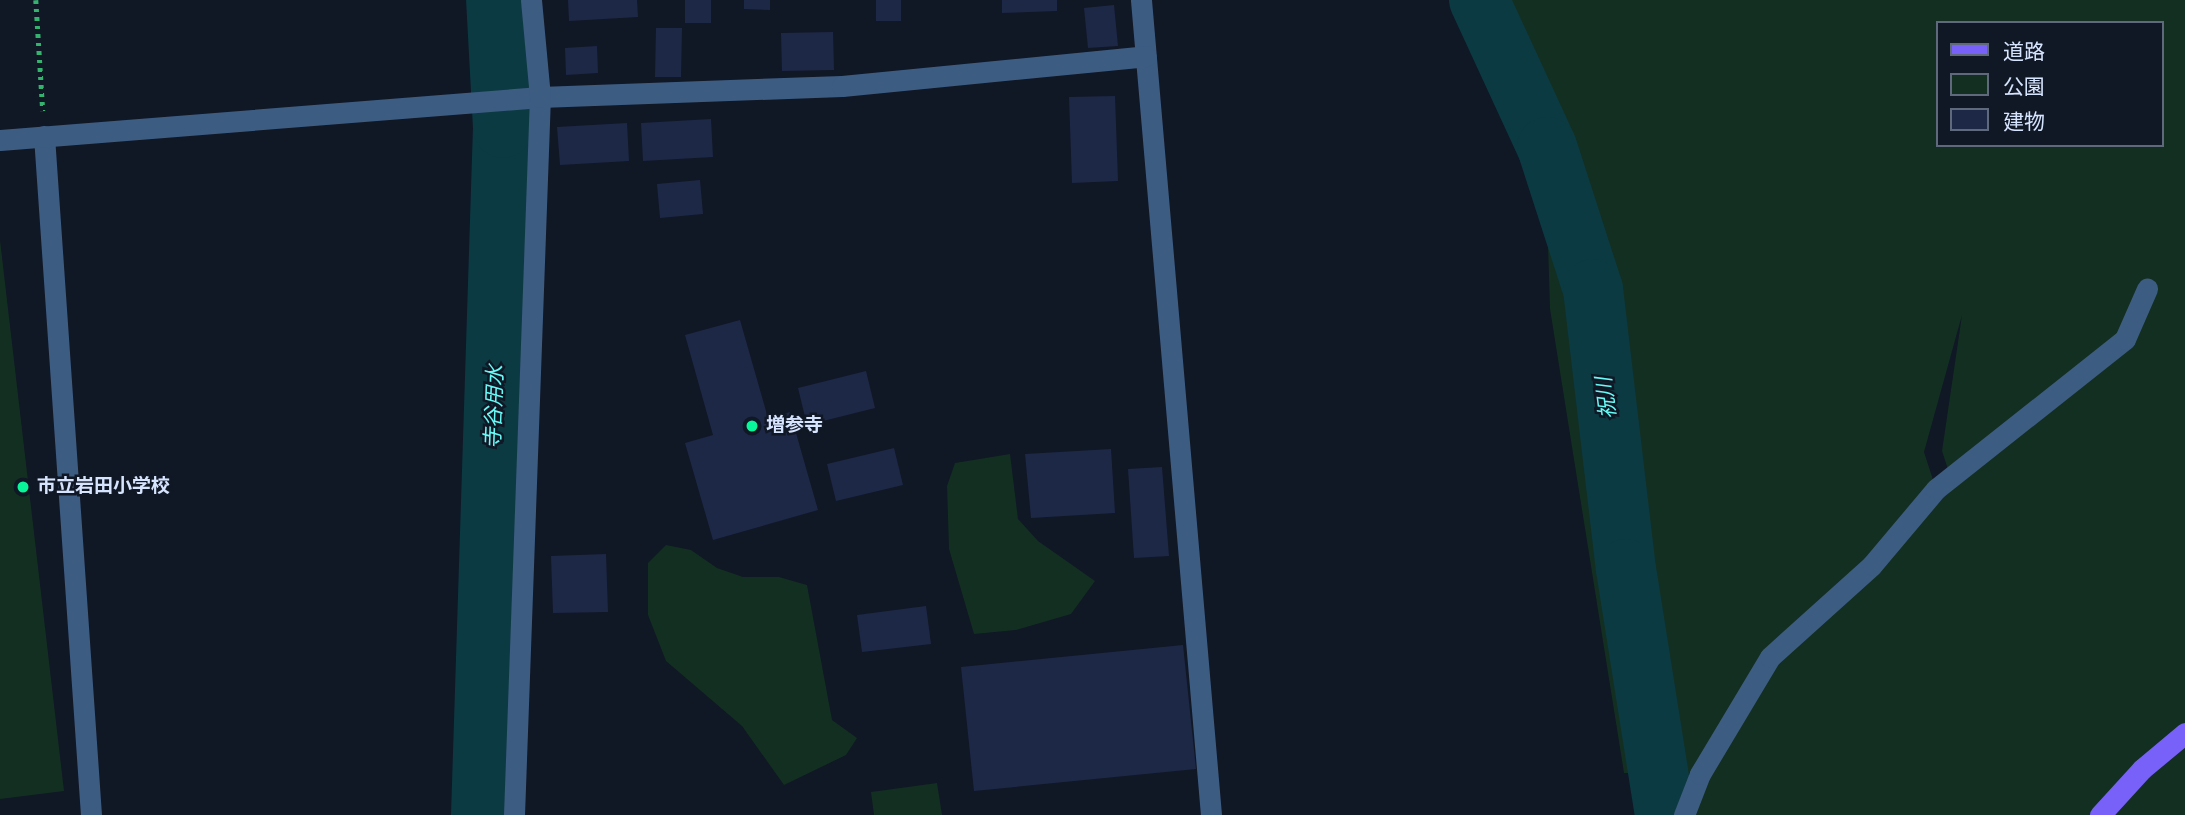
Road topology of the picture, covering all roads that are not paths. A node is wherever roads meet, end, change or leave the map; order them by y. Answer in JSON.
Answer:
{"nodes":[{"id":1,"x":531,"y":0,"type":"edge"},
{"id":2,"x":1141,"y":0,"type":"edge"},
{"id":3,"x":1146,"y":55,"type":"junction"},
{"id":4,"x":540,"y":97,"type":"junction"},
{"id":5,"x":44,"y":136,"type":"junction"},
{"id":6,"x":0,"y":140,"type":"edge"},
{"id":7,"x":2147,"y":289,"type":"dead end"},
{"id":8,"x":2185,"y":733,"type":"edge"},
{"id":9,"x":91,"y":815,"type":"edge"},
{"id":10,"x":514,"y":815,"type":"edge"},
{"id":11,"x":1211,"y":815,"type":"edge"},
{"id":12,"x":1684,"y":815,"type":"edge"},
{"id":13,"x":2101,"y":815,"type":"edge"}],
"edges":[{"from":1,"to":4,"type":"street"},
{"from":2,"to":3,"type":"street"},
{"from":3,"to":4,"type":"street"},
{"from":3,"to":11,"type":"street"},
{"from":4,"to":5,"type":"street"},
{"from":4,"to":10,"type":"street"},
{"from":5,"to":6,"type":"street"},
{"from":5,"to":9,"type":"street"},
{"from":7,"to":12,"type":"street"},
{"from":8,"to":13,"type":"main road"}]}
